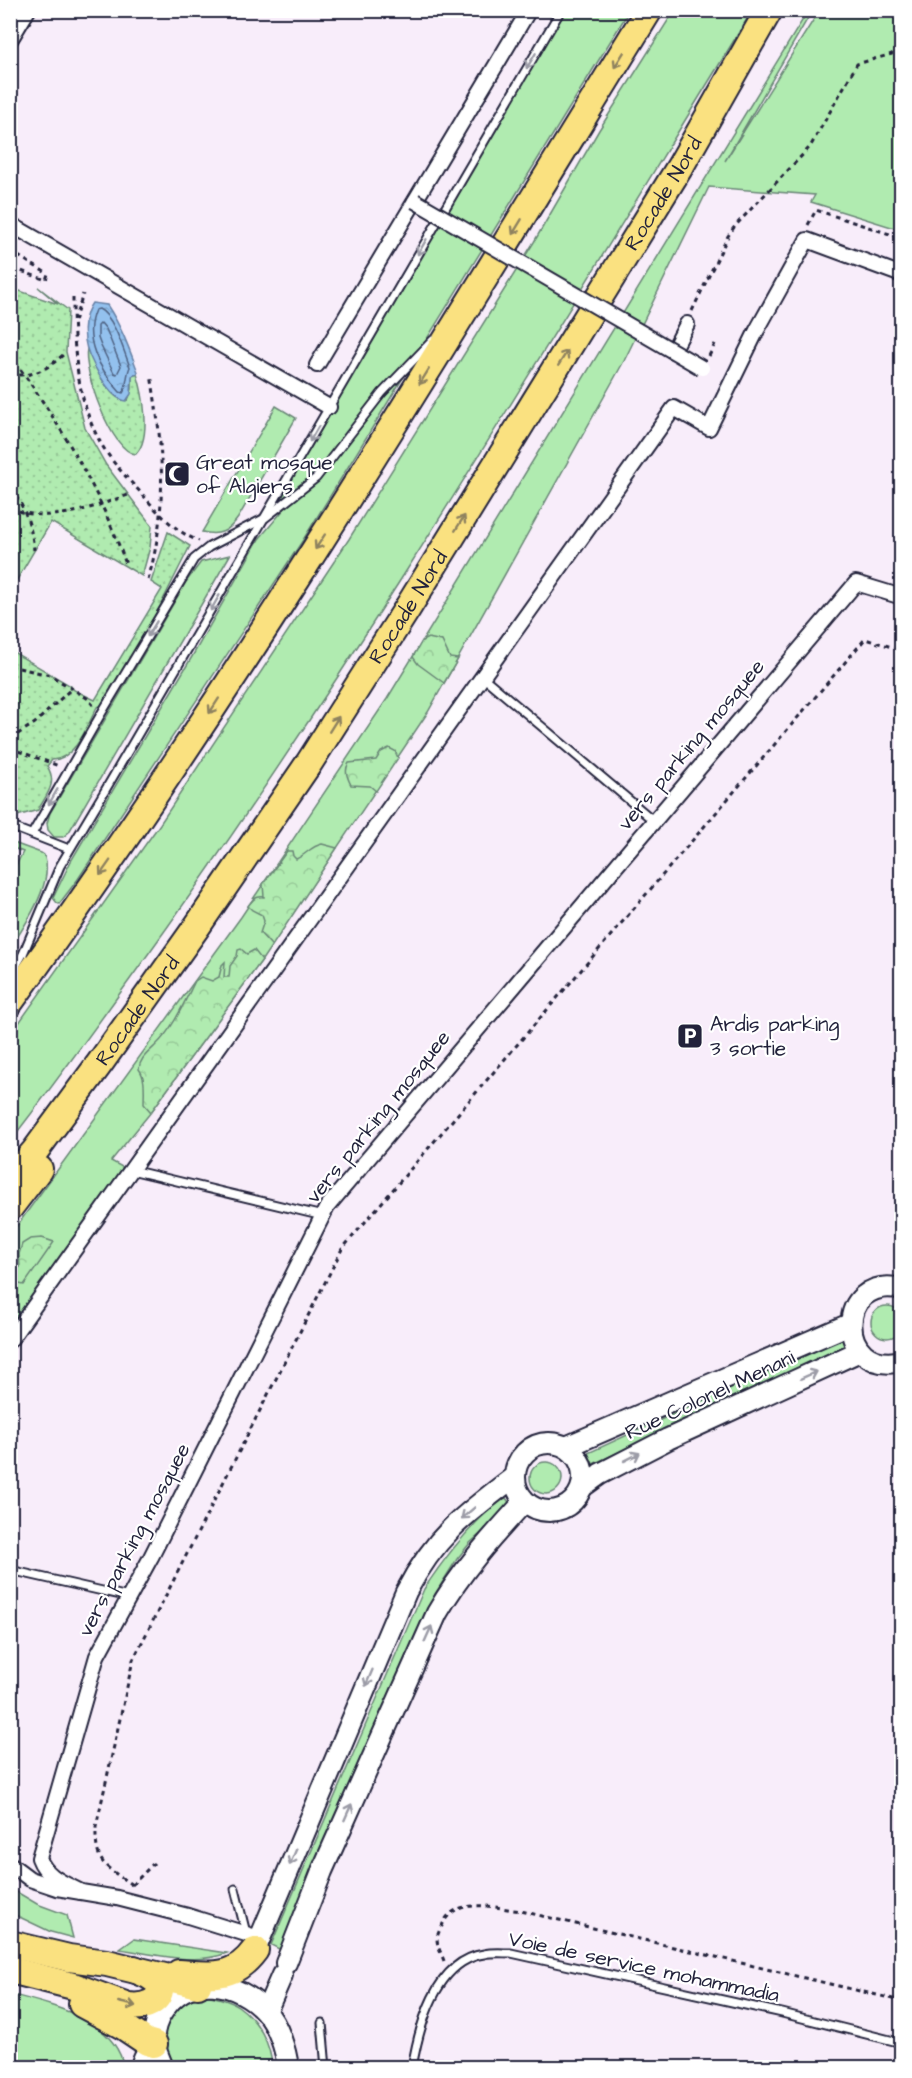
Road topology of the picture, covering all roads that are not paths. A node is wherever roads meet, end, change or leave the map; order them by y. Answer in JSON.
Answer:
{"nodes":[{"id":1,"x":28,"y":10,"type":"edge"},
{"id":2,"x":529,"y":10,"type":"edge"},
{"id":3,"x":561,"y":10,"type":"edge"},
{"id":4,"x":649,"y":10,"type":"edge"},
{"id":5,"x":769,"y":10,"type":"edge"},
{"id":6,"x":785,"y":10,"type":"edge"},
{"id":7,"x":10,"y":40,"type":"edge"},
{"id":8,"x":668,"y":186,"type":"junction"},
{"id":9,"x":415,"y":201,"type":"junction"},
{"id":10,"x":10,"y":224,"type":"edge"},
{"id":11,"x":902,"y":275,"type":"edge"},
{"id":12,"x":477,"y":292,"type":"junction"},
{"id":13,"x":687,"y":324,"type":"road end"},
{"id":14,"x":673,"y":351,"type":"junction"},
{"id":15,"x":317,"y":365,"type":"dead end"},
{"id":16,"x":702,"y":368,"type":"dead end"},
{"id":17,"x":329,"y":407,"type":"junction"},
{"id":18,"x":265,"y":518,"type":"junction"},
{"id":19,"x":204,"y":542,"type":"road end"},
{"id":20,"x":218,"y":544,"type":"junction"},
{"id":21,"x":902,"y":597,"type":"edge"},
{"id":22,"x":483,"y":677,"type":"junction"},
{"id":23,"x":309,"y":763,"type":"junction"},
{"id":24,"x":654,"y":821,"type":"junction"},
{"id":25,"x":14,"y":828,"type":"edge"},
{"id":26,"x":32,"y":834,"type":"junction"},
{"id":27,"x":69,"y":849,"type":"junction"},
{"id":28,"x":10,"y":975,"type":"edge"},
{"id":29,"x":10,"y":1002,"type":"edge"},
{"id":30,"x":131,"y":1170,"type":"junction"},
{"id":31,"x":10,"y":1180,"type":"edge"},
{"id":32,"x":10,"y":1207,"type":"edge"},
{"id":33,"x":323,"y":1216,"type":"junction"},
{"id":34,"x":902,"y":1289,"type":"edge"},
{"id":35,"x":850,"y":1324,"type":"junction"},
{"id":36,"x":10,"y":1340,"type":"edge"},
{"id":37,"x":861,"y":1352,"type":"junction"},
{"id":38,"x":902,"y":1361,"type":"edge"},
{"id":39,"x":566,"y":1447,"type":"junction"},
{"id":40,"x":514,"y":1477,"type":"junction"},
{"id":41,"x":582,"y":1487,"type":"junction"},
{"id":42,"x":524,"y":1502,"type":"junction"},
{"id":43,"x":10,"y":1570,"type":"edge"},
{"id":44,"x":129,"y":1597,"type":"junction"},
{"id":45,"x":10,"y":1864,"type":"edge"},
{"id":46,"x":235,"y":1889,"type":"dead end"},
{"id":47,"x":81,"y":1892,"type":"junction"},
{"id":48,"x":10,"y":1927,"type":"edge"},
{"id":49,"x":10,"y":1944,"type":"edge"},
{"id":50,"x":252,"y":1946,"type":"junction"},
{"id":51,"x":107,"y":1963,"type":"junction"},
{"id":52,"x":134,"y":1969,"type":"junction"},
{"id":53,"x":14,"y":1974,"type":"edge"},
{"id":54,"x":55,"y":1981,"type":"junction"},
{"id":55,"x":198,"y":1985,"type":"junction"},
{"id":56,"x":237,"y":1992,"type":"junction"},
{"id":57,"x":266,"y":2012,"type":"junction"},
{"id":58,"x":101,"y":2013,"type":"junction"},
{"id":59,"x":322,"y":2023,"type":"dead end"},
{"id":60,"x":902,"y":2043,"type":"edge"},
{"id":61,"x":155,"y":2045,"type":"junction"},
{"id":62,"x":141,"y":2067,"type":"edge"},
{"id":63,"x":163,"y":2067,"type":"edge"},
{"id":64,"x":288,"y":2067,"type":"edge"},
{"id":65,"x":326,"y":2067,"type":"edge"},
{"id":66,"x":412,"y":2067,"type":"edge"}],
"edges":[{"from":1,"to":7,"type":"street"},
{"from":2,"to":9,"type":"street"},
{"from":3,"to":17,"type":"lane","one_way":true},
{"from":4,"to":12,"type":"highway","one_way":true},
{"from":5,"to":8,"type":"highway","name":"Rocade Nord"},
{"from":6,"to":8,"type":"highway"},
{"from":23,"to":8,"type":"highway","name":"Rocade Nord","one_way":true},
{"from":9,"to":14,"type":"street","bridge":true},
{"from":9,"to":15,"type":"street"},
{"from":10,"to":17,"type":"street"},
{"from":11,"to":22,"type":"street"},
{"from":12,"to":18,"type":"lane"},
{"from":12,"to":29,"type":"highway","one_way":true},
{"from":13,"to":14,"type":"street"},
{"from":14,"to":16,"type":"street","bridge":true},
{"from":17,"to":18,"type":"lane","one_way":true},
{"from":18,"to":20,"type":"lane"},
{"from":18,"to":27,"type":"lane","one_way":true},
{"from":19,"to":20,"type":"lane"},
{"from":20,"to":26,"type":"lane","one_way":true},
{"from":21,"to":24,"type":"street","name":"vers parking mosquee"},
{"from":22,"to":24,"type":"lane"},
{"from":22,"to":30,"type":"street"},
{"from":23,"to":31,"type":"highway","name":"Rocade Nord"},
{"from":23,"to":32,"type":"highway"},
{"from":24,"to":33,"type":"street","name":"vers parking mosquee"},
{"from":25,"to":26,"type":"lane"},
{"from":26,"to":27,"type":"lane"},
{"from":27,"to":28,"type":"lane"},
{"from":30,"to":33,"type":"lane"},
{"from":30,"to":36,"type":"street"},
{"from":33,"to":44,"type":"street","name":"vers parking mosquee"},
{"from":34,"to":35,"type":"street"},
{"from":35,"to":37,"type":"street"},
{"from":35,"to":39,"type":"street","name":"Rue Colonel Menani"},
{"from":37,"to":38,"type":"street"},
{"from":41,"to":37,"type":"street","name":"Rue Colonel Menani","one_way":true},
{"from":39,"to":40,"type":"street"},
{"from":39,"to":41,"type":"street"},
{"from":40,"to":42,"type":"street"},
{"from":40,"to":50,"type":"street","one_way":true},
{"from":41,"to":42,"type":"street"},
{"from":57,"to":42,"type":"street","one_way":true},
{"from":43,"to":44,"type":"lane"},
{"from":44,"to":47,"type":"street","name":"vers parking mosquee"},
{"from":45,"to":47,"type":"street","name":"vers parking mosquee"},
{"from":46,"to":50,"type":"lane"},
{"from":47,"to":50,"type":"street","name":"vers parking mosquee"},
{"from":48,"to":51,"type":"highway"},
{"from":49,"to":51,"type":"highway"},
{"from":50,"to":52,"type":"highway"},
{"from":50,"to":56,"type":"street"},
{"from":51,"to":52,"type":"highway"},
{"from":54,"to":52,"type":"highway","one_way":true},
{"from":52,"to":55,"type":"highway"},
{"from":53,"to":54,"type":"highway"},
{"from":53,"to":58,"type":"highway"},
{"from":54,"to":58,"type":"highway"},
{"from":55,"to":56,"type":"street"},
{"from":55,"to":61,"type":"street"},
{"from":56,"to":57,"type":"street"},
{"from":57,"to":64,"type":"street"},
{"from":58,"to":61,"type":"highway"},
{"from":59,"to":65,"type":"lane"},
{"from":60,"to":66,"type":"lane","name":"Voie de service mohammadia"},
{"from":61,"to":62,"type":"street"},
{"from":61,"to":63,"type":"street"}]}
